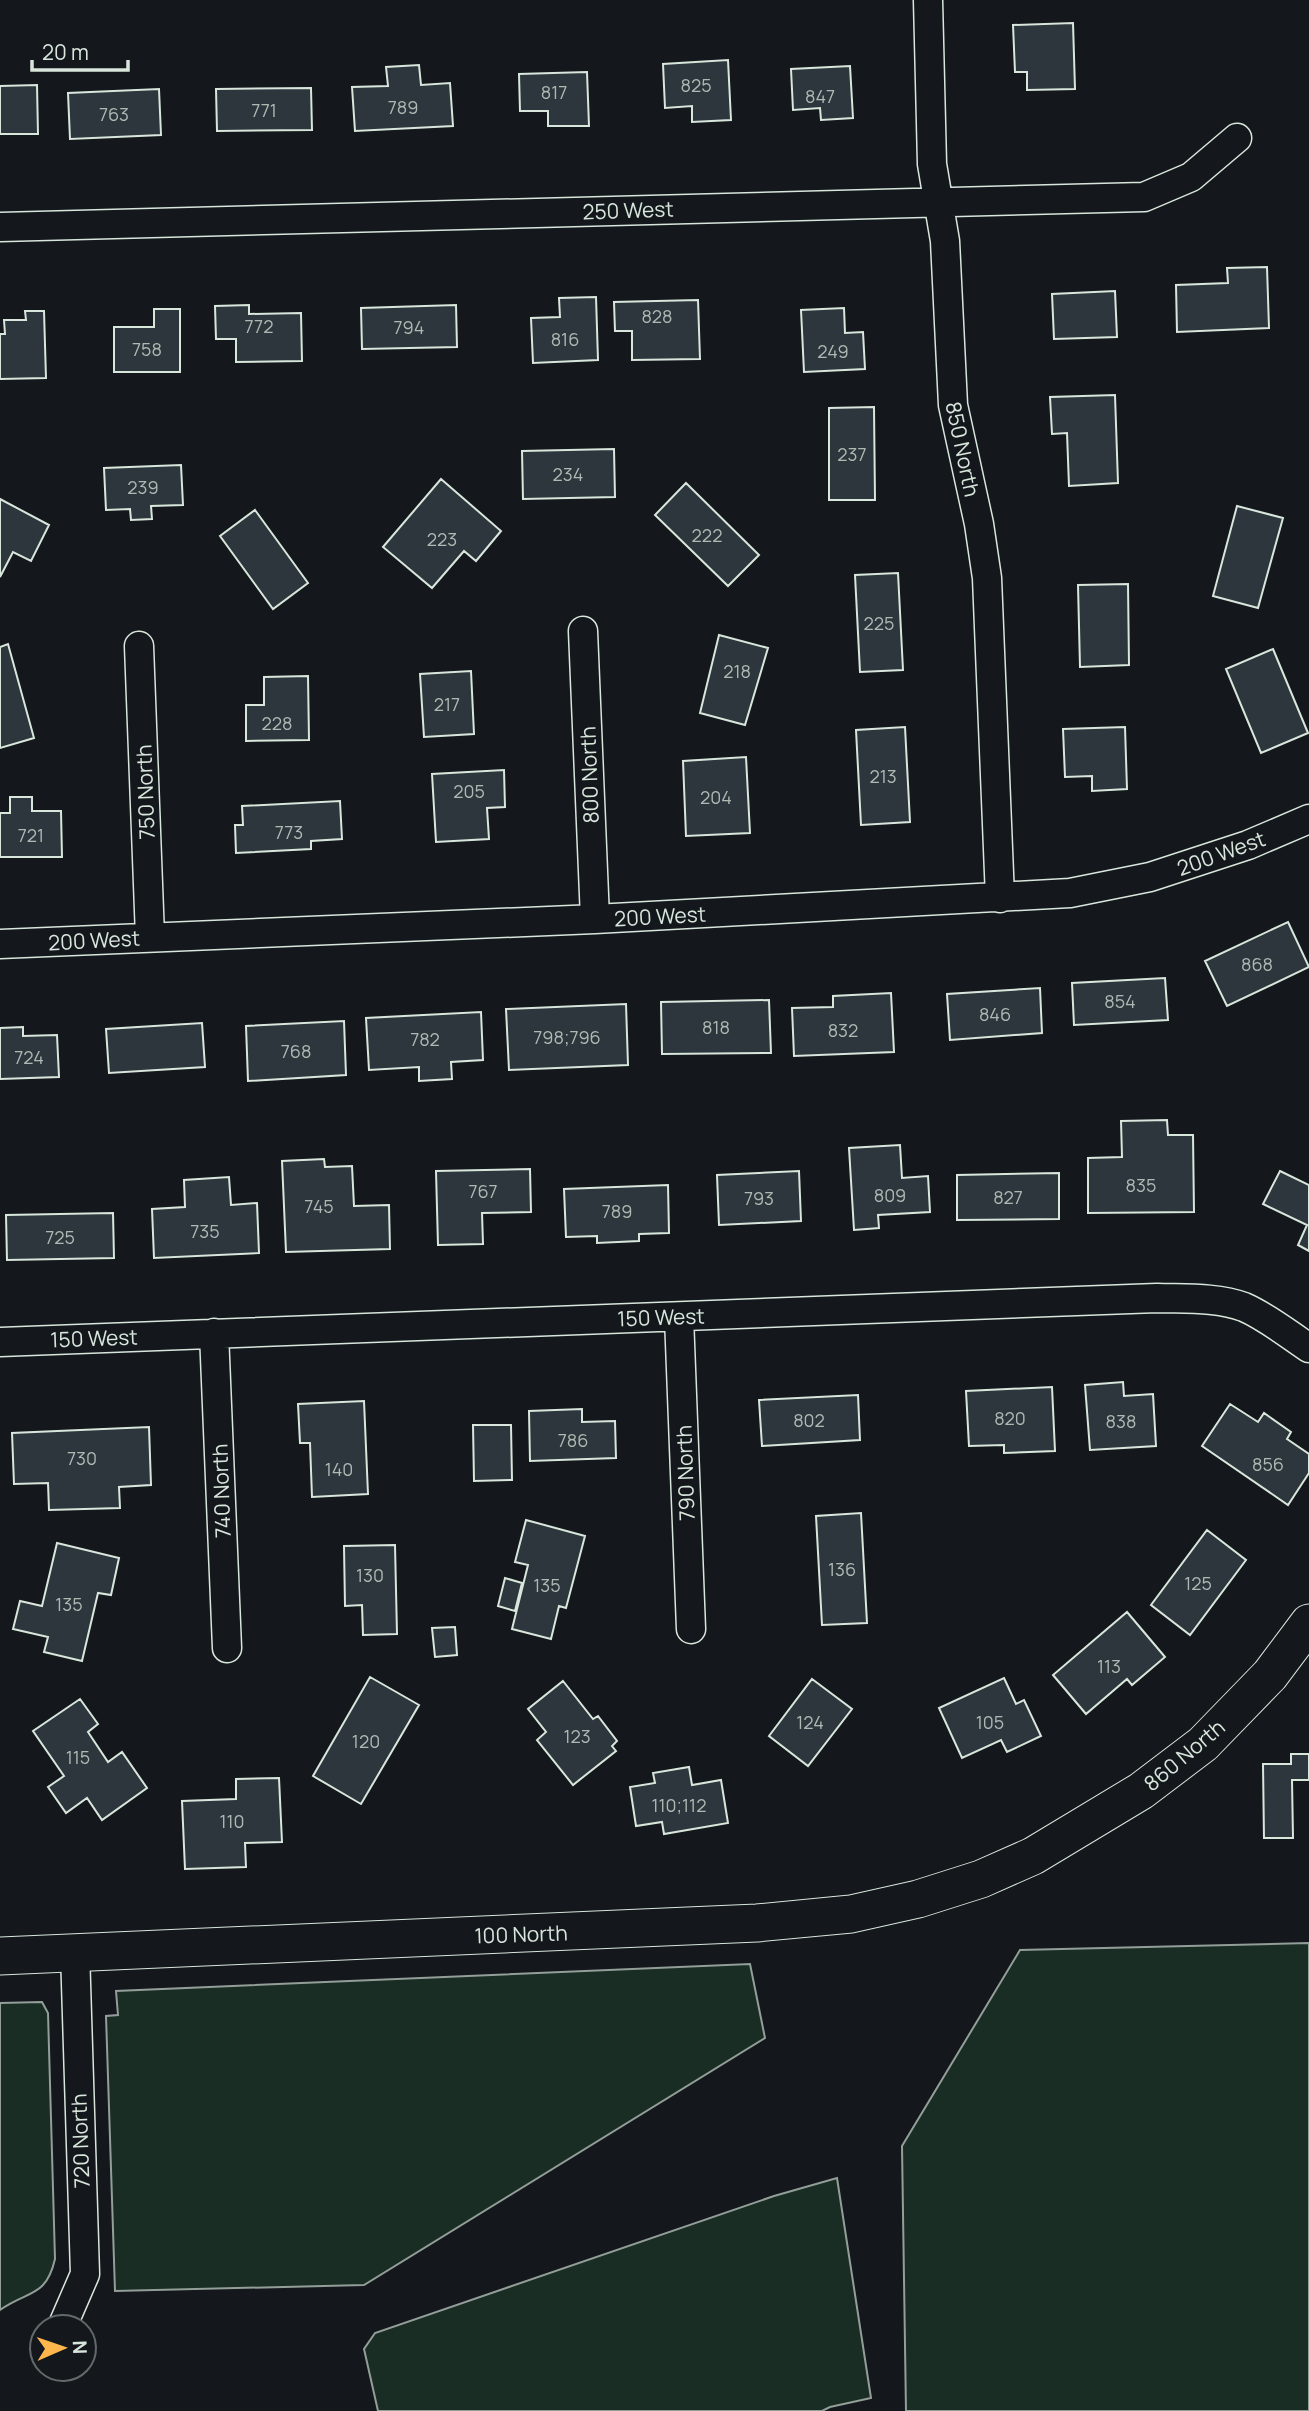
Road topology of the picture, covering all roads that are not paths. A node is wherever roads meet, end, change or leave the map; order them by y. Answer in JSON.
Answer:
{"nodes":[{"id":1,"x":928,"y":0,"type":"edge"},
{"id":2,"x":1237,"y":138,"type":"dead end"},
{"id":3,"x":938,"y":202,"type":"junction"},
{"id":4,"x":0,"y":227,"type":"edge"},
{"id":5,"x":583,"y":631,"type":"dead end"},
{"id":6,"x":139,"y":646,"type":"dead end"},
{"id":7,"x":1309,"y":819,"type":"edge"},
{"id":8,"x":1000,"y":898,"type":"junction"},
{"id":9,"x":594,"y":919,"type":"junction"},
{"id":10,"x":150,"y":937,"type":"junction"},
{"id":11,"x":0,"y":944,"type":"edge"},
{"id":12,"x":679,"y":1317,"type":"junction"},
{"id":13,"x":214,"y":1333,"type":"junction"},
{"id":14,"x":0,"y":1342,"type":"edge"},
{"id":15,"x":1309,"y":1348,"type":"edge"},
{"id":16,"x":1309,"y":1623,"type":"edge"},
{"id":17,"x":691,"y":1629,"type":"dead end"},
{"id":18,"x":227,"y":1648,"type":"dead end"},
{"id":19,"x":1032,"y":1856,"type":"joint"},
{"id":20,"x":75,"y":1951,"type":"junction"},
{"id":21,"x":0,"y":1956,"type":"edge"},
{"id":22,"x":68,"y":2313,"type":"edge"}],
"edges":[{"from":1,"to":3,"type":"street","name":"850 North"},
{"from":2,"to":3,"type":"street","name":"250 West"},
{"from":3,"to":4,"type":"street","name":"250 West"},
{"from":3,"to":8,"type":"street","name":"850 North"},
{"from":5,"to":9,"type":"street","name":"800 North"},
{"from":6,"to":10,"type":"street","name":"750 North"},
{"from":7,"to":8,"type":"street","name":"200 West"},
{"from":8,"to":9,"type":"street","name":"200 West"},
{"from":9,"to":10,"type":"street","name":"200 West"},
{"from":10,"to":11,"type":"street","name":"200 West"},
{"from":12,"to":13,"type":"street","name":"150 West"},
{"from":12,"to":15,"type":"street","name":"150 West"},
{"from":12,"to":17,"type":"street","name":"790 North"},
{"from":13,"to":14,"type":"street","name":"150 West"},
{"from":13,"to":18,"type":"street","name":"740 North"},
{"from":16,"to":19,"type":"street","name":"860 North"},
{"from":19,"to":20,"type":"street","name":"100 North"},
{"from":20,"to":21,"type":"street","name":"100 North"},
{"from":20,"to":22,"type":"street","name":"720 North"}]}
